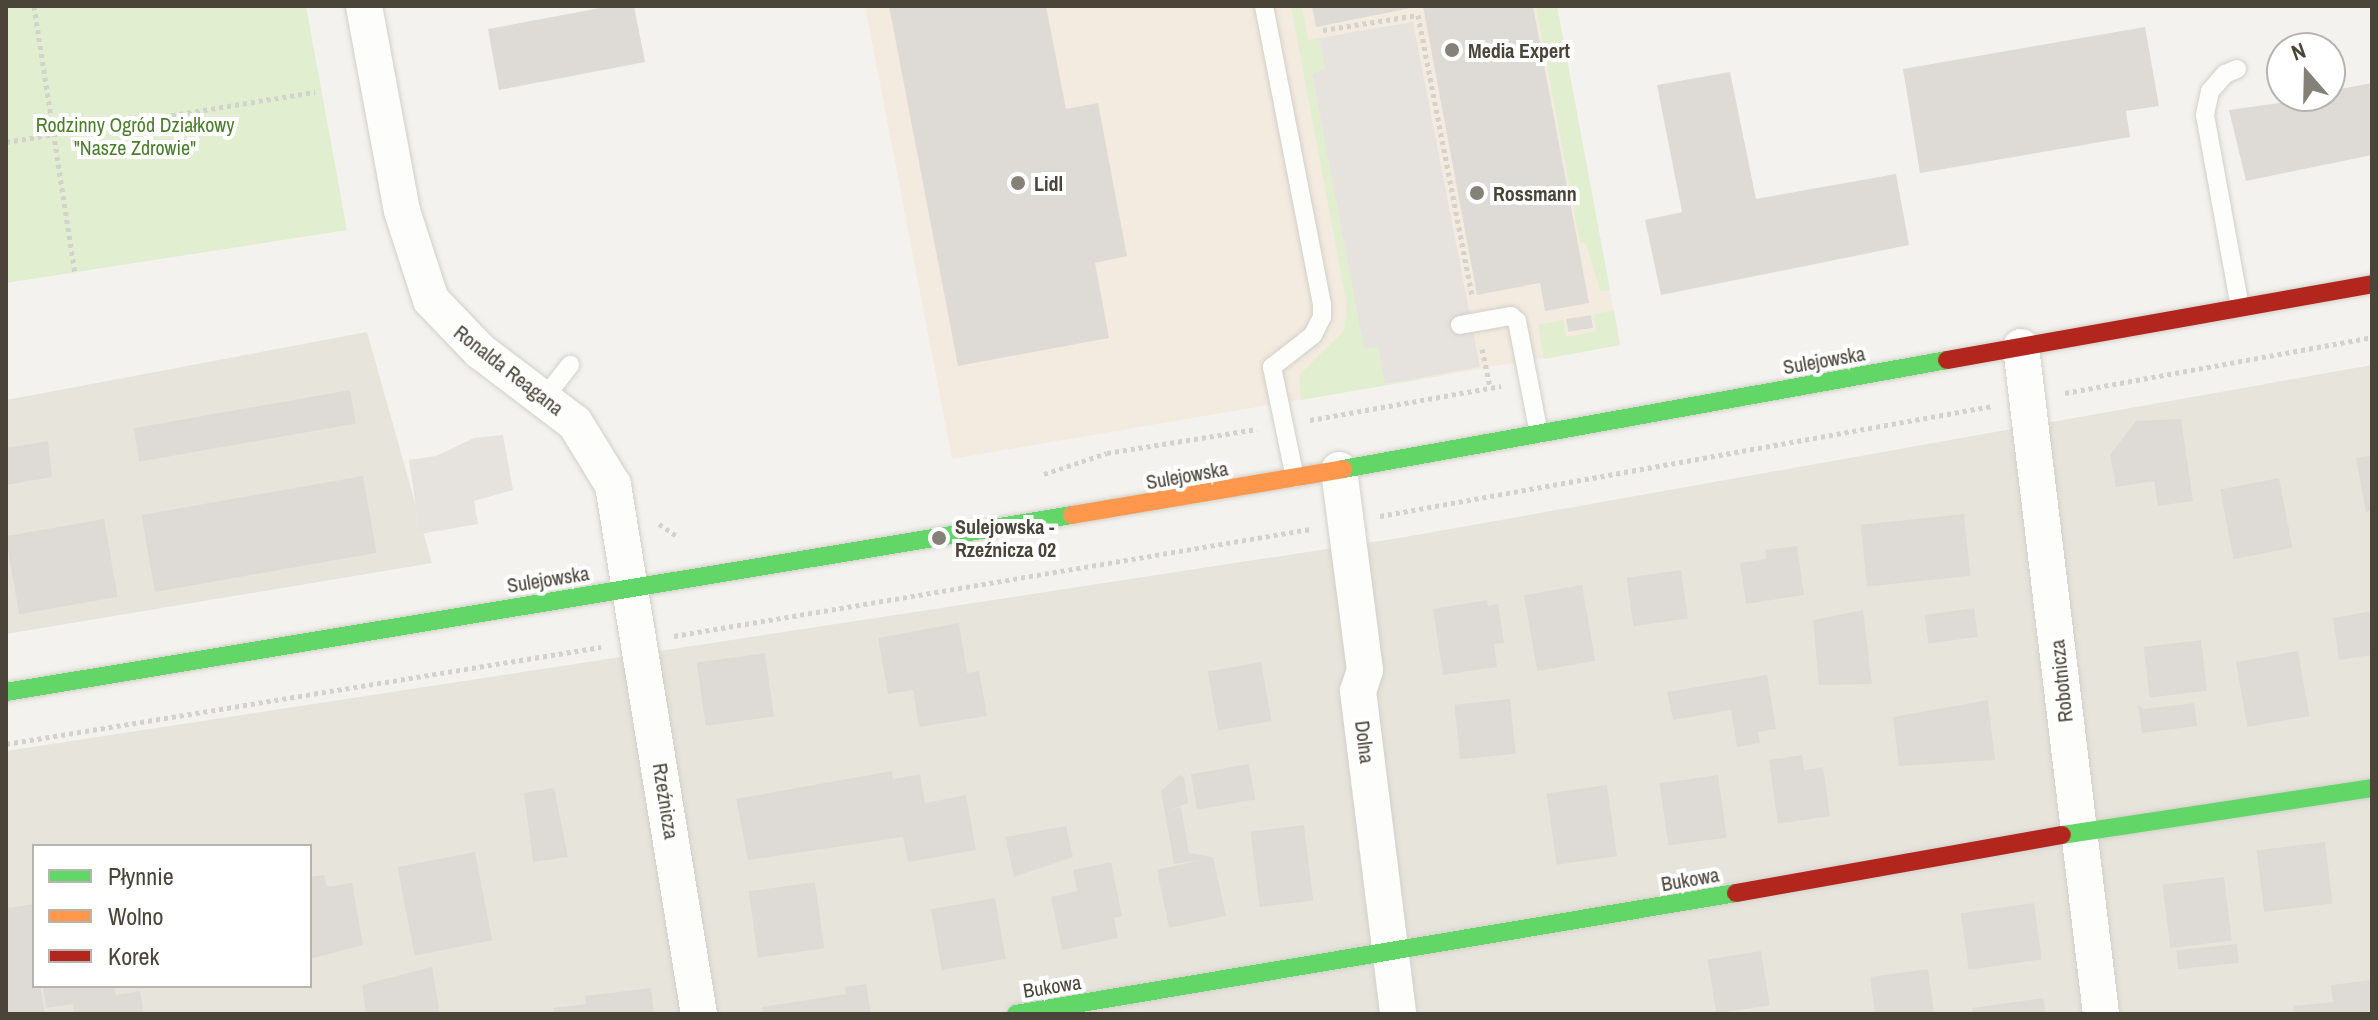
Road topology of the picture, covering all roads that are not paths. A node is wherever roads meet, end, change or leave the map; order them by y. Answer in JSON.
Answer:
{"nodes":[{"id":1,"x":364,"y":6,"type":"edge"},
{"id":2,"x":1264,"y":6,"type":"edge"},
{"id":3,"x":2237,"y":69,"type":"dead end"},
{"id":4,"x":2372,"y":284,"type":"edge"},
{"id":5,"x":2240,"y":307,"type":"junction"},
{"id":6,"x":1469,"y":324,"type":"road end"},
{"id":7,"x":2021,"y":347,"type":"junction"},
{"id":8,"x":570,"y":365,"type":"dead end"},
{"id":9,"x":545,"y":397,"type":"junction"},
{"id":10,"x":1539,"y":434,"type":"junction"},
{"id":11,"x":1339,"y":470,"type":"junction"},
{"id":12,"x":1295,"y":478,"type":"junction"},
{"id":13,"x":633,"y":588,"type":"junction"},
{"id":14,"x":6,"y":692,"type":"edge"},
{"id":15,"x":2372,"y":788,"type":"edge"},
{"id":16,"x":2079,"y":832,"type":"junction"},
{"id":17,"x":1391,"y":955,"type":"junction"},
{"id":18,"x":699,"y":1014,"type":"edge"},
{"id":19,"x":1016,"y":1014,"type":"edge"},
{"id":20,"x":1398,"y":1014,"type":"edge"},
{"id":21,"x":2101,"y":1014,"type":"edge"}],
"edges":[{"from":1,"to":9,"type":"street","name":"Ronalda Reagana"},
{"from":2,"to":12,"type":"lane"},
{"from":3,"to":5,"type":"lane"},
{"from":4,"to":5,"type":"main road","name":"Sulejowska"},
{"from":5,"to":7,"type":"main road","name":"Sulejowska"},
{"from":6,"to":10,"type":"lane"},
{"from":7,"to":10,"type":"main road","name":"Sulejowska"},
{"from":7,"to":16,"type":"street","name":"Robotnicza"},
{"from":8,"to":9,"type":"lane"},
{"from":9,"to":13,"type":"street","name":"Ronalda Reagana"},
{"from":10,"to":11,"type":"main road","name":"Sulejowska"},
{"from":11,"to":12,"type":"main road","name":"Sulejowska"},
{"from":11,"to":17,"type":"street","name":"Dolna"},
{"from":12,"to":13,"type":"main road","name":"Sulejowska"},
{"from":13,"to":14,"type":"main road","name":"Sulejowska"},
{"from":13,"to":18,"type":"street","name":"Rzeźnicza"},
{"from":15,"to":16,"type":"main road","name":"Bukowa"},
{"from":16,"to":17,"type":"main road","name":"Bukowa"},
{"from":16,"to":21,"type":"street","name":"Robotnicza"},
{"from":17,"to":19,"type":"main road","name":"Bukowa"},
{"from":17,"to":20,"type":"street","name":"Dolna"}]}
